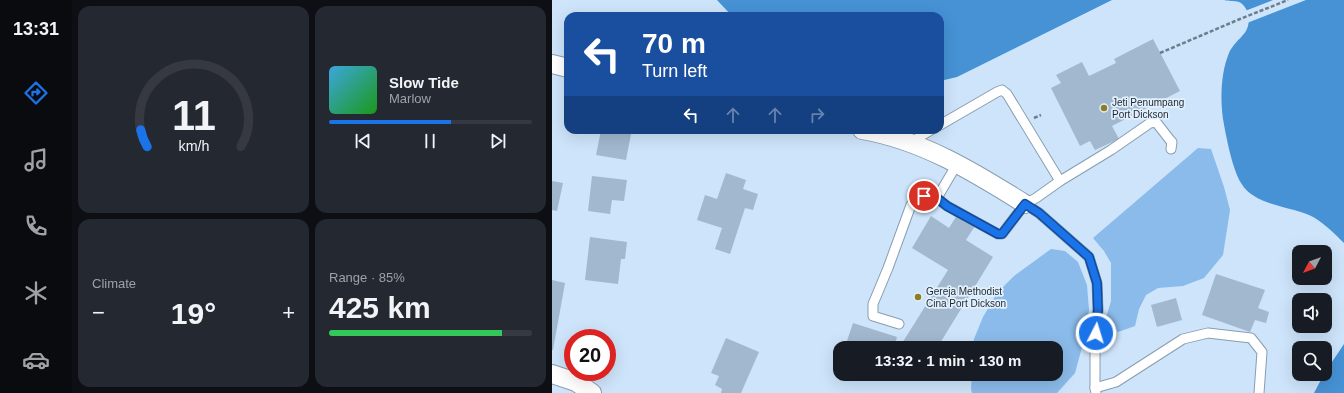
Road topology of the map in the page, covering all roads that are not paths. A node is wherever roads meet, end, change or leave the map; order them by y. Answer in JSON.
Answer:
{"nodes":[{"id":1,"x":552,"y":64,"type":"edge"},
{"id":2,"x":564,"y":67,"type":"edge"},
{"id":3,"x":944,"y":123,"type":"edge"},
{"id":4,"x":883,"y":134,"type":"edge"},
{"id":5,"x":924,"y":134,"type":"edge"},
{"id":6,"x":912,"y":144,"type":"junction"},
{"id":7,"x":1171,"y":149,"type":"dead end"},
{"id":8,"x":957,"y":164,"type":"junction"},
{"id":9,"x":1060,"y":181,"type":"junction"},
{"id":10,"x":937,"y":198,"type":"junction"},
{"id":11,"x":1025,"y":204,"type":"junction"},
{"id":12,"x":899,"y":324,"type":"dead end"},
{"id":13,"x":552,"y":374,"type":"edge"},
{"id":14,"x":1096,"y":390,"type":"edge"},
{"id":15,"x":592,"y":393,"type":"edge"},
{"id":16,"x":1259,"y":393,"type":"edge"}],
"edges":[{"from":1,"to":2,"type":"street"},
{"from":3,"to":9,"type":"lane"},
{"from":4,"to":6,"type":"street"},
{"from":5,"to":6,"type":"lane"},
{"from":6,"to":8,"type":"street"},
{"from":7,"to":9,"type":"lane"},
{"from":8,"to":10,"type":"lane"},
{"from":8,"to":11,"type":"street"},
{"from":9,"to":11,"type":"lane"},
{"from":10,"to":11,"type":"lane"},
{"from":10,"to":12,"type":"lane"},
{"from":11,"to":14,"type":"lane"},
{"from":13,"to":15,"type":"street"},
{"from":14,"to":16,"type":"lane"}]}
